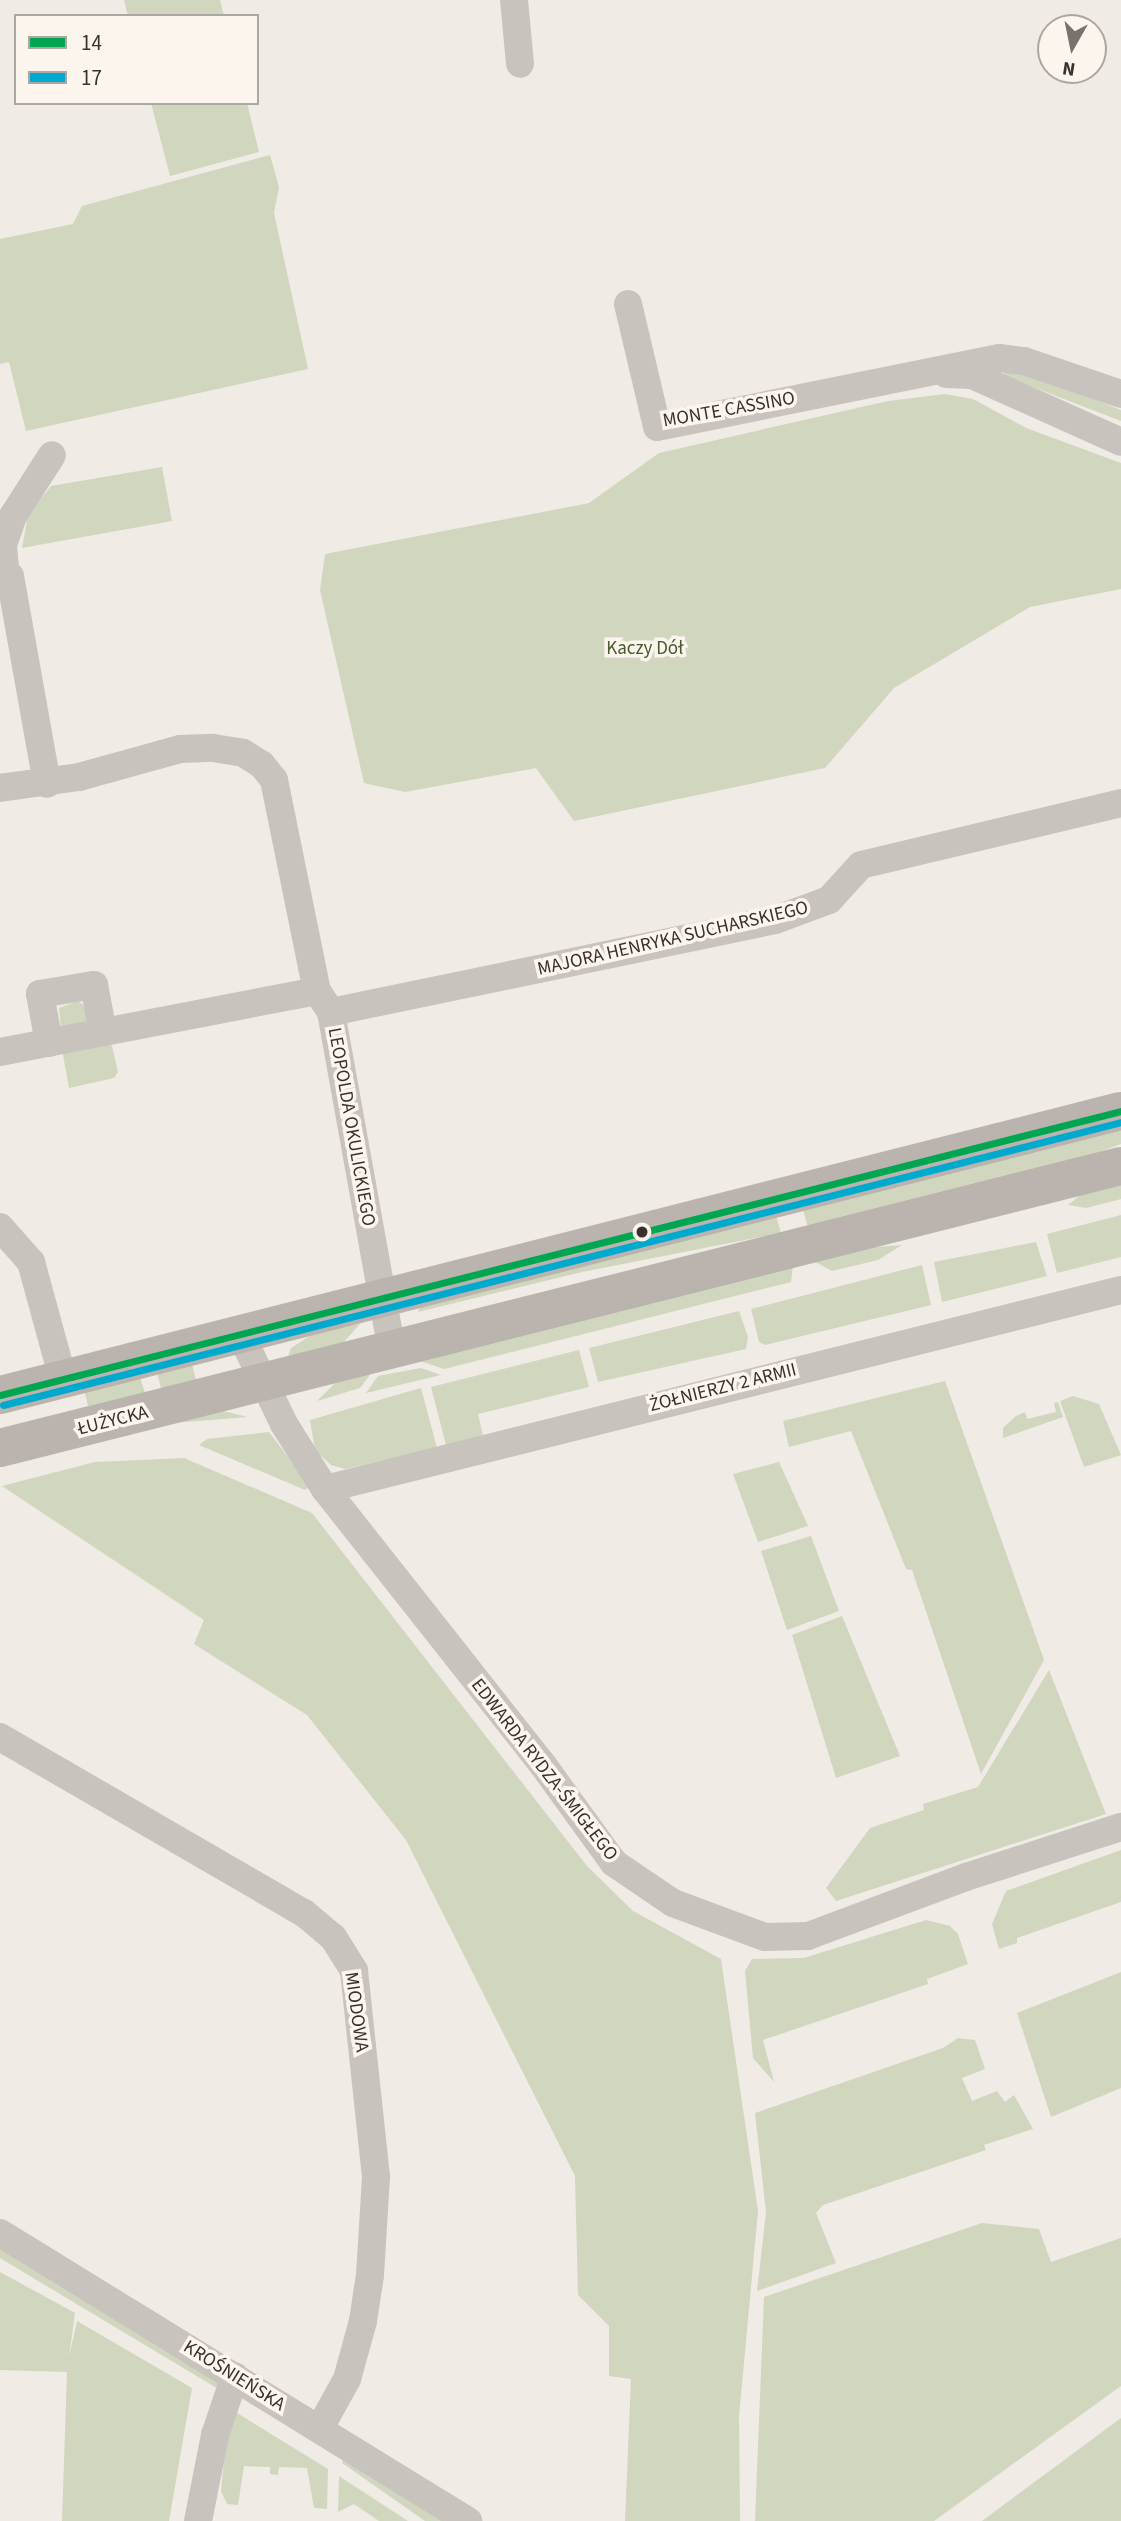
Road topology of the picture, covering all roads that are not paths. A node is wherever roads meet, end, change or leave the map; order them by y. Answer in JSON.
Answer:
{"nodes":[{"id":1,"x":514,"y":0,"type":"edge"},
{"id":2,"x":520,"y":64,"type":"dead end"},
{"id":3,"x":628,"y":304,"type":"dead end"},
{"id":4,"x":923,"y":372,"type":"junction"},
{"id":5,"x":1121,"y":394,"type":"edge"},
{"id":6,"x":1121,"y":442,"type":"edge"},
{"id":7,"x":52,"y":455,"type":"dead end"},
{"id":8,"x":3,"y":568,"type":"edge"},
{"id":9,"x":47,"y":784,"type":"junction"},
{"id":10,"x":0,"y":788,"type":"edge"},
{"id":11,"x":1121,"y":803,"type":"edge"},
{"id":12,"x":324,"y":1001,"type":"junction"},
{"id":13,"x":103,"y":1032,"type":"junction"},
{"id":14,"x":49,"y":1043,"type":"junction"},
{"id":15,"x":0,"y":1052,"type":"edge"},
{"id":16,"x":1121,"y":1111,"type":"edge"},
{"id":17,"x":1121,"y":1166,"type":"edge"},
{"id":18,"x":0,"y":1227,"type":"edge"},
{"id":19,"x":1121,"y":1290,"type":"edge"},
{"id":20,"x":382,"y":1299,"type":"junction"},
{"id":21,"x":240,"y":1333,"type":"junction"},
{"id":22,"x":392,"y":1352,"type":"junction"},
{"id":23,"x":52,"y":1382,"type":"junction"},
{"id":24,"x":263,"y":1382,"type":"junction"},
{"id":25,"x":0,"y":1395,"type":"edge"},
{"id":26,"x":0,"y":1448,"type":"edge"},
{"id":27,"x":325,"y":1489,"type":"junction"},
{"id":28,"x":0,"y":1738,"type":"edge"},
{"id":29,"x":1121,"y":1827,"type":"edge"},
{"id":30,"x":0,"y":2233,"type":"edge"},
{"id":31,"x":235,"y":2376,"type":"junction"},
{"id":32,"x":320,"y":2428,"type":"junction"},
{"id":33,"x":198,"y":2521,"type":"edge"},
{"id":34,"x":468,"y":2521,"type":"edge"}],
"edges":[{"from":1,"to":2,"type":"street"},
{"from":3,"to":4,"type":"street","name":"MONTE CASSINO"},
{"from":4,"to":5,"type":"street","name":"MONTE CASSINO"},
{"from":4,"to":6,"type":"street","name":"MONTE CASSINO"},
{"from":7,"to":8,"type":"street"},
{"from":8,"to":9,"type":"street"},
{"from":9,"to":10,"type":"street","name":"LEOPOLDA OKULICKIEGO"},
{"from":9,"to":12,"type":"street","name":"LEOPOLDA OKULICKIEGO"},
{"from":11,"to":12,"type":"street","name":"MAJORA HENRYKA SUCHARSKIEGO"},
{"from":12,"to":13,"type":"street","name":"MAJORA HENRYKA SUCHARSKIEGO"},
{"from":12,"to":20,"type":"street","name":"LEOPOLDA OKULICKIEGO"},
{"from":13,"to":14,"type":"street","name":"MAJORA HENRYKA SUCHARSKIEGO"},
{"from":13,"to":14,"type":"street"},
{"from":14,"to":15,"type":"street","name":"MAJORA HENRYKA SUCHARSKIEGO"},
{"from":16,"to":20,"type":"main road"},
{"from":17,"to":22,"type":"main road","name":"ŁUŻYCKA"},
{"from":18,"to":23,"type":"street"},
{"from":19,"to":27,"type":"street","name":"ŻOŁNIERZY 2 ARMII"},
{"from":20,"to":21,"type":"main road"},
{"from":20,"to":22,"type":"street","name":"LEOPOLDA OKULICKIEGO"},
{"from":21,"to":23,"type":"main road"},
{"from":21,"to":24,"type":"street","name":"EDWARDA RYDZA-ŚMIGŁEGO"},
{"from":22,"to":24,"type":"main road","name":"ŁUŻYCKA"},
{"from":23,"to":25,"type":"main road"},
{"from":24,"to":26,"type":"main road","name":"ŁUŻYCKA"},
{"from":24,"to":27,"type":"street","name":"EDWARDA RYDZA-ŚMIGŁEGO"},
{"from":27,"to":29,"type":"street","name":"EDWARDA RYDZA-ŚMIGŁEGO"},
{"from":28,"to":32,"type":"street","name":"MIODOWA"},
{"from":30,"to":31,"type":"street","name":"KROŚNIEŃSKA"},
{"from":31,"to":32,"type":"street","name":"KROŚNIEŃSKA"},
{"from":31,"to":33,"type":"street"},
{"from":32,"to":34,"type":"street","name":"KROŚNIEŃSKA"}]}
